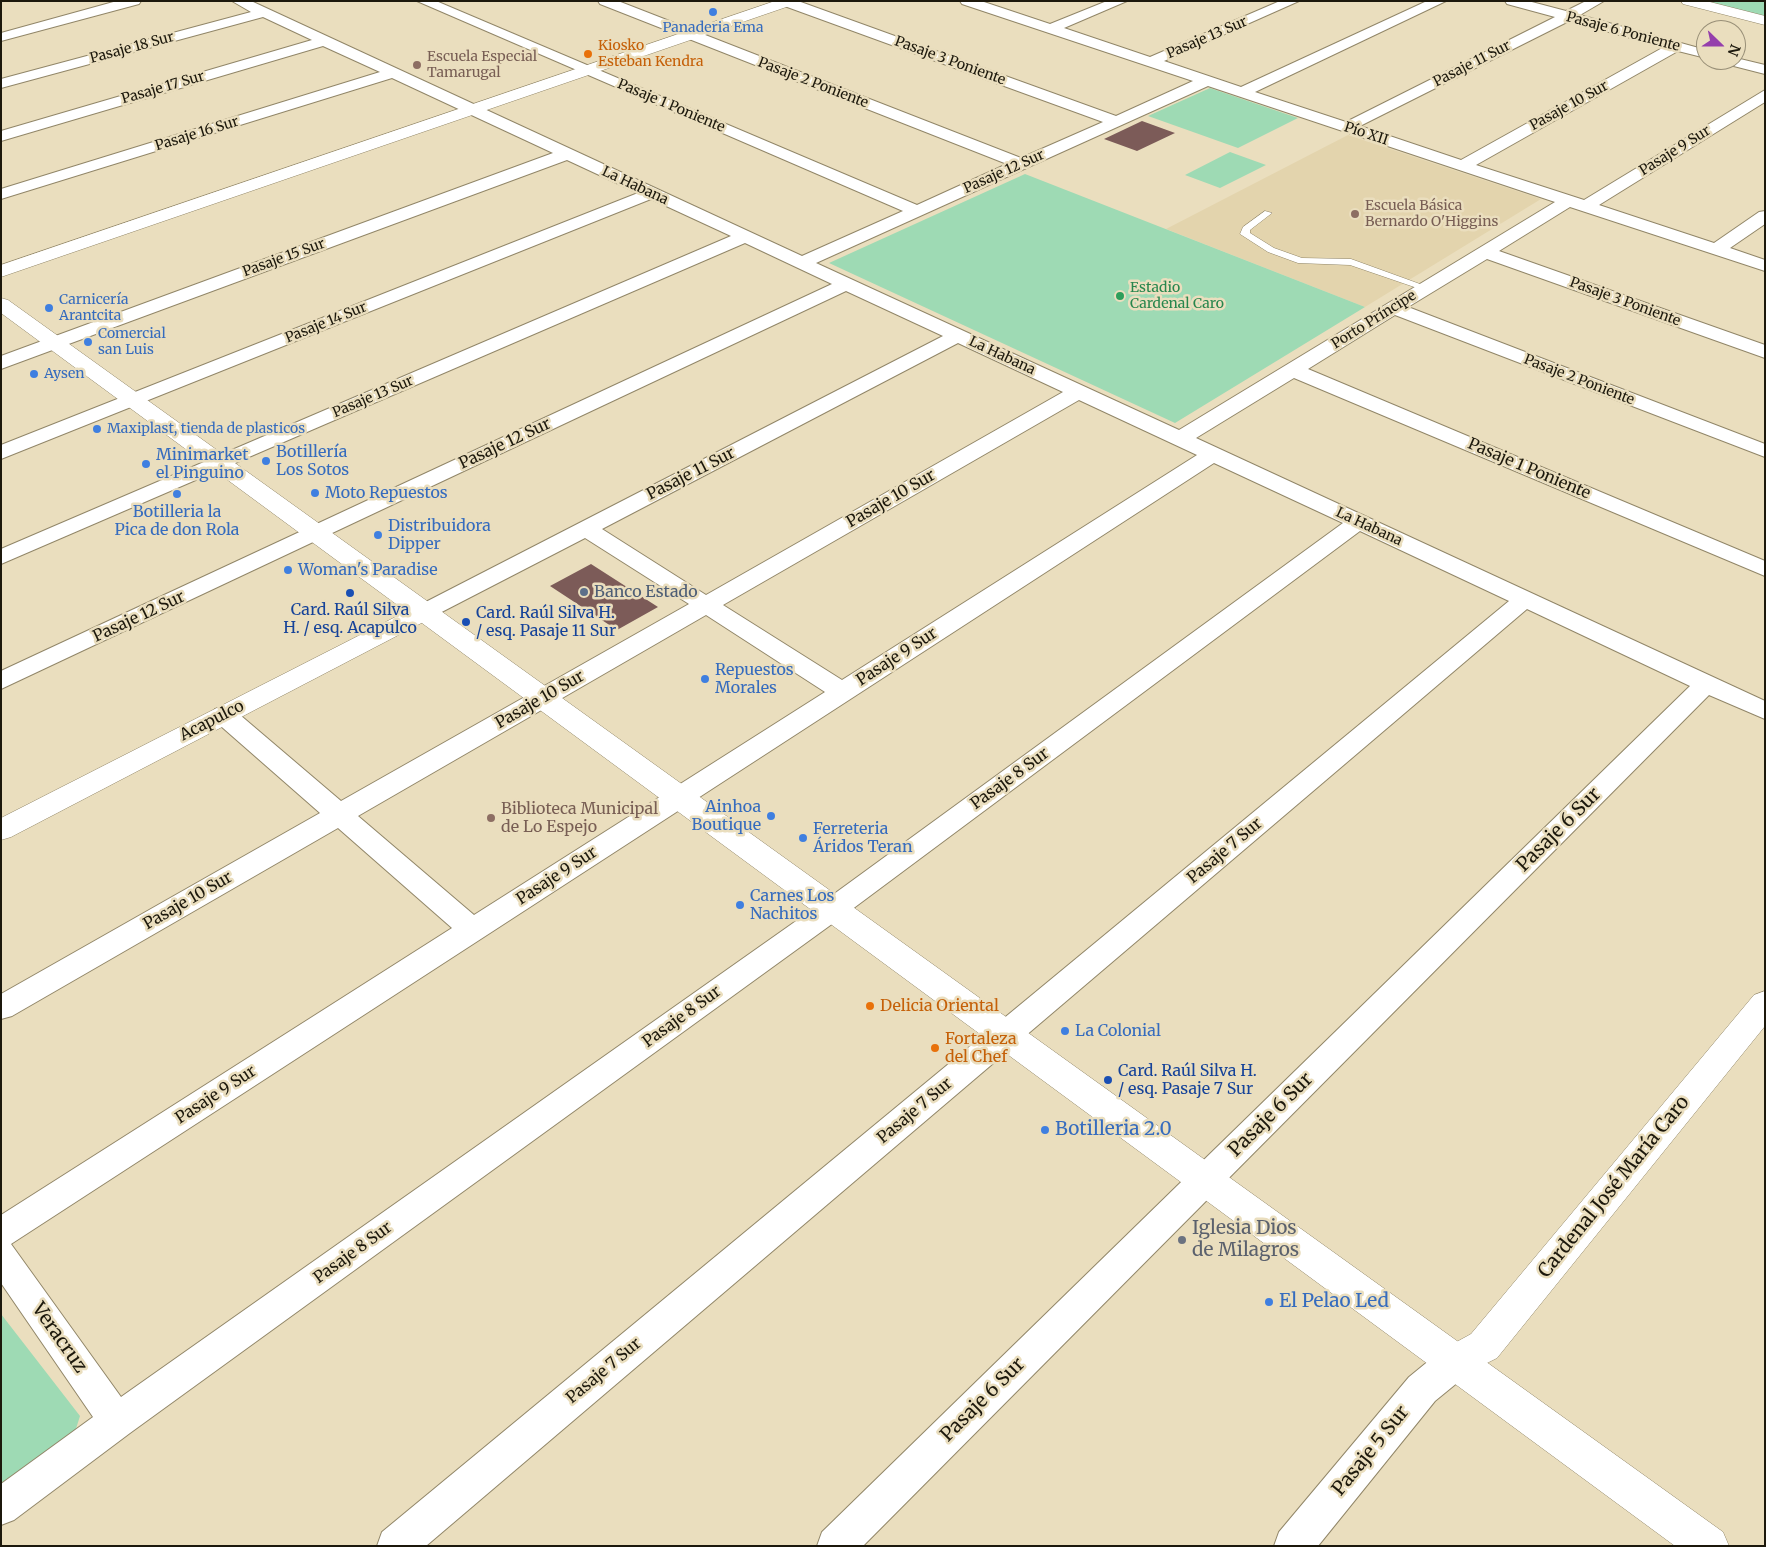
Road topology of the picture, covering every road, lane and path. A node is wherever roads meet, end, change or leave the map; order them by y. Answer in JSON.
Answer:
{"nodes":[{"id":1,"x":134,"y":1,"type":"edge"},
{"id":2,"x":239,"y":1,"type":"edge"},
{"id":3,"x":424,"y":1,"type":"edge"},
{"id":4,"x":605,"y":1,"type":"edge"},
{"id":5,"x":967,"y":1,"type":"edge"},
{"id":6,"x":1120,"y":1,"type":"edge"},
{"id":7,"x":1292,"y":1,"type":"edge"},
{"id":8,"x":1439,"y":1,"type":"edge"},
{"id":9,"x":1512,"y":1,"type":"edge"},
{"id":10,"x":1597,"y":1,"type":"edge"},
{"id":11,"x":1688,"y":1,"type":"edge"},
{"id":12,"x":787,"y":2,"type":"edge"},
{"id":13,"x":263,"y":13,"type":"junction"},
{"id":14,"x":1567,"y":16,"type":"junction"},
{"id":15,"x":1765,"y":21,"type":"edge"},
{"id":16,"x":1050,"y":29,"type":"junction"},
{"id":17,"x":691,"y":35,"type":"junction"},
{"id":18,"x":1,"y":37,"type":"edge"},
{"id":19,"x":324,"y":41,"type":"junction"},
{"id":20,"x":1676,"y":46,"type":"junction"},
{"id":21,"x":1696,"y":51,"type":"edge"},
{"id":22,"x":1150,"y":62,"type":"junction"},
{"id":23,"x":1746,"y":65,"type":"edge"},
{"id":24,"x":587,"y":70,"type":"junction"},
{"id":25,"x":1765,"y":70,"type":"edge"},
{"id":26,"x":392,"y":73,"type":"junction"},
{"id":27,"x":1206,"y":81,"type":"junction"},
{"id":28,"x":1,"y":84,"type":"edge"},
{"id":29,"x":1242,"y":92,"type":"junction"},
{"id":30,"x":1765,"y":95,"type":"edge"},
{"id":31,"x":473,"y":110,"type":"junction"},
{"id":32,"x":1116,"y":121,"type":"junction"},
{"id":33,"x":1347,"y":128,"type":"junction"},
{"id":34,"x":1,"y":136,"type":"edge"},
{"id":35,"x":567,"y":154,"type":"junction"},
{"id":36,"x":1021,"y":164,"type":"junction"},
{"id":37,"x":1462,"y":166,"type":"junction"},
{"id":38,"x":1,"y":194,"type":"edge"},
{"id":39,"x":652,"y":194,"type":"junction"},
{"id":40,"x":1577,"y":204,"type":"junction"},
{"id":41,"x":917,"y":211,"type":"junction"},
{"id":42,"x":1268,"y":213,"type":"dead end"},
{"id":43,"x":1765,"y":216,"type":"edge"},
{"id":44,"x":744,"y":236,"type":"junction"},
{"id":45,"x":1716,"y":250,"type":"junction"},
{"id":46,"x":1485,"y":252,"type":"junction"},
{"id":47,"x":802,"y":263,"type":"junction"},
{"id":48,"x":1765,"y":266,"type":"edge"},
{"id":49,"x":1,"y":271,"type":"edge"},
{"id":50,"x":846,"y":284,"type":"junction"},
{"id":51,"x":1426,"y":288,"type":"junction"},
{"id":52,"x":1,"y":304,"type":"edge"},
{"id":53,"x":1393,"y":308,"type":"junction"},
{"id":54,"x":957,"y":336,"type":"junction"},
{"id":55,"x":54,"y":343,"type":"junction"},
{"id":56,"x":1765,"y":352,"type":"edge"},
{"id":57,"x":1,"y":362,"type":"edge"},
{"id":58,"x":1293,"y":370,"type":"junction"},
{"id":59,"x":1078,"y":392,"type":"junction"},
{"id":60,"x":132,"y":400,"type":"junction"},
{"id":61,"x":1180,"y":439,"type":"junction"},
{"id":62,"x":1765,"y":452,"type":"edge"},
{"id":63,"x":1,"y":453,"type":"edge"},
{"id":64,"x":1213,"y":454,"type":"junction"},
{"id":65,"x":220,"y":463,"type":"junction"},
{"id":66,"x":1359,"y":522,"type":"junction"},
{"id":67,"x":585,"y":528,"type":"junction"},
{"id":68,"x":316,"y":533,"type":"junction"},
{"id":69,"x":1,"y":557,"type":"edge"},
{"id":70,"x":1765,"y":568,"type":"edge"},
{"id":71,"x":1524,"y":599,"type":"junction"},
{"id":72,"x":705,"y":605,"type":"junction"},
{"id":73,"x":424,"y":612,"type":"junction"},
{"id":74,"x":1,"y":681,"type":"edge"},
{"id":75,"x":1706,"y":684,"type":"junction"},
{"id":76,"x":843,"y":692,"type":"junction"},
{"id":77,"x":542,"y":698,"type":"junction"},
{"id":78,"x":1765,"y":711,"type":"edge"},
{"id":79,"x":224,"y":715,"type":"junction"},
{"id":80,"x":679,"y":798,"type":"junction"},
{"id":81,"x":340,"y":815,"type":"junction"},
{"id":82,"x":1,"y":830,"type":"edge"},
{"id":83,"x":833,"y":909,"type":"junction"},
{"id":84,"x":473,"y":930,"type":"junction"},
{"id":85,"x":1765,"y":1003,"type":"edge"},
{"id":86,"x":1,"y":1008,"type":"edge"},
{"id":87,"x":1005,"y":1035,"type":"junction"},
{"id":88,"x":1205,"y":1180,"type":"junction"},
{"id":89,"x":1,"y":1232,"type":"edge"},
{"id":90,"x":1,"y":1255,"type":"edge"},
{"id":91,"x":1455,"y":1362,"type":"junction"},
{"id":92,"x":117,"y":1421,"type":"junction"},
{"id":93,"x":1,"y":1506,"type":"edge"},
{"id":94,"x":396,"y":1546,"type":"edge"},
{"id":95,"x":836,"y":1546,"type":"edge"},
{"id":96,"x":1293,"y":1546,"type":"edge"},
{"id":97,"x":1709,"y":1546,"type":"edge"}],
"edges":[{"from":1,"to":18,"type":"street"},
{"from":2,"to":13,"type":"street","name":"La Habana"},
{"from":3,"to":24,"type":"street","name":"Pasaje 1 Poniente"},
{"from":4,"to":17,"type":"street","name":"Pasaje 2 Poniente"},
{"from":5,"to":16,"type":"street","name":"Pío XII"},
{"from":6,"to":16,"type":"street"},
{"from":7,"to":22,"type":"street","name":"Pasaje 13 Sur"},
{"from":8,"to":29,"type":"street"},
{"from":9,"to":14,"type":"street","name":"Pasaje 6 Poniente"},
{"from":10,"to":14,"type":"street","name":"Pasaje 11 Sur"},
{"from":11,"to":15,"type":"main road"},
{"from":12,"to":17,"type":"main road"},
{"from":12,"to":32,"type":"street","name":"Pasaje 3 Poniente"},
{"from":13,"to":19,"type":"street","name":"La Habana"},
{"from":13,"to":28,"type":"street","name":"Pasaje 18 Sur"},
{"from":14,"to":20,"type":"street","name":"Pasaje 6 Poniente"},
{"from":14,"to":33,"type":"street","name":"Pasaje 11 Sur"},
{"from":16,"to":22,"type":"street","name":"Pío XII"},
{"from":17,"to":24,"type":"main road"},
{"from":17,"to":36,"type":"street","name":"Pasaje 2 Poniente"},
{"from":19,"to":26,"type":"street","name":"La Habana"},
{"from":19,"to":34,"type":"street","name":"Pasaje 17 Sur"},
{"from":20,"to":21,"type":"street","name":"Pasaje 6 Poniente"},
{"from":20,"to":37,"type":"street","name":"Pasaje 10 Sur"},
{"from":22,"to":27,"type":"street","name":"Pío XII"},
{"from":23,"to":25,"type":"street"},
{"from":24,"to":31,"type":"main road"},
{"from":24,"to":41,"type":"street","name":"Pasaje 1 Poniente"},
{"from":26,"to":31,"type":"street","name":"La Habana"},
{"from":26,"to":38,"type":"street","name":"Pasaje 16 Sur"},
{"from":27,"to":29,"type":"street","name":"Pío XII"},
{"from":27,"to":32,"type":"street","name":"Pasaje 12 Sur"},
{"from":29,"to":33,"type":"street","name":"Pío XII"},
{"from":30,"to":40,"type":"street","name":"Pasaje 9 Sur"},
{"from":31,"to":35,"type":"street","name":"La Habana"},
{"from":31,"to":49,"type":"main road"},
{"from":32,"to":36,"type":"street","name":"Pasaje 12 Sur"},
{"from":33,"to":37,"type":"street","name":"Pío XII"},
{"from":35,"to":39,"type":"street","name":"La Habana"},
{"from":35,"to":55,"type":"street","name":"Pasaje 15 Sur"},
{"from":36,"to":41,"type":"street","name":"Pasaje 12 Sur"},
{"from":37,"to":40,"type":"street","name":"Pío XII"},
{"from":39,"to":44,"type":"street","name":"La Habana"},
{"from":39,"to":60,"type":"street","name":"Pasaje 14 Sur"},
{"from":40,"to":45,"type":"street","name":"Pío XII"},
{"from":40,"to":46,"type":"street","name":"Porto Príncipe"},
{"from":41,"to":47,"type":"street","name":"Pasaje 12 Sur"},
{"from":42,"to":51,"type":"lane"},
{"from":43,"to":45,"type":"street"},
{"from":44,"to":47,"type":"street","name":"La Habana"},
{"from":44,"to":65,"type":"street","name":"Pasaje 13 Sur"},
{"from":45,"to":48,"type":"street","name":"Pío XII"},
{"from":46,"to":51,"type":"street","name":"Porto Príncipe"},
{"from":46,"to":56,"type":"street","name":"Pasaje 3 Poniente"},
{"from":47,"to":50,"type":"street","name":"La Habana"},
{"from":50,"to":54,"type":"street","name":"La Habana"},
{"from":50,"to":68,"type":"street","name":"Pasaje 12 Sur"},
{"from":51,"to":53,"type":"street","name":"Porto Príncipe"},
{"from":52,"to":55,"type":"main road"},
{"from":53,"to":58,"type":"street","name":"Porto Príncipe"},
{"from":53,"to":62,"type":"street","name":"Pasaje 2 Poniente"},
{"from":54,"to":59,"type":"street","name":"La Habana"},
{"from":54,"to":67,"type":"street","name":"Pasaje 11 Sur"},
{"from":55,"to":57,"type":"street","name":"Pasaje 15 Sur"},
{"from":55,"to":60,"type":"main road"},
{"from":58,"to":61,"type":"street","name":"Porto Príncipe"},
{"from":58,"to":70,"type":"street","name":"Pasaje 1 Poniente"},
{"from":59,"to":61,"type":"street","name":"La Habana"},
{"from":59,"to":72,"type":"street","name":"Pasaje 10 Sur"},
{"from":60,"to":63,"type":"street","name":"Pasaje 14 Sur"},
{"from":60,"to":65,"type":"main road"},
{"from":61,"to":64,"type":"street","name":"La Habana"},
{"from":64,"to":66,"type":"street","name":"La Habana"},
{"from":64,"to":76,"type":"street","name":"Pasaje 9 Sur"},
{"from":65,"to":68,"type":"main road"},
{"from":65,"to":69,"type":"street","name":"Pasaje 13 Sur"},
{"from":66,"to":71,"type":"street","name":"La Habana"},
{"from":66,"to":83,"type":"street","name":"Pasaje 8 Sur"},
{"from":67,"to":72,"type":"street"},
{"from":67,"to":73,"type":"street","name":"Pasaje 11 Sur"},
{"from":68,"to":73,"type":"main road"},
{"from":68,"to":74,"type":"street","name":"Pasaje 12 Sur"},
{"from":71,"to":75,"type":"street","name":"La Habana"},
{"from":71,"to":87,"type":"street","name":"Pasaje 7 Sur"},
{"from":72,"to":76,"type":"street"},
{"from":72,"to":77,"type":"street","name":"Pasaje 10 Sur"},
{"from":73,"to":77,"type":"main road"},
{"from":73,"to":79,"type":"main road","name":"Acapulco"},
{"from":75,"to":78,"type":"street","name":"La Habana"},
{"from":75,"to":88,"type":"street","name":"Pasaje 6 Sur"},
{"from":76,"to":80,"type":"street","name":"Pasaje 9 Sur"},
{"from":77,"to":80,"type":"main road"},
{"from":77,"to":81,"type":"street","name":"Pasaje 10 Sur"},
{"from":79,"to":81,"type":"street"},
{"from":79,"to":82,"type":"main road","name":"Acapulco"},
{"from":80,"to":83,"type":"main road"},
{"from":80,"to":84,"type":"street","name":"Pasaje 9 Sur"},
{"from":81,"to":84,"type":"street"},
{"from":81,"to":86,"type":"street","name":"Pasaje 10 Sur"},
{"from":83,"to":87,"type":"main road"},
{"from":83,"to":92,"type":"street","name":"Pasaje 8 Sur"},
{"from":84,"to":89,"type":"street","name":"Pasaje 9 Sur"},
{"from":85,"to":91,"type":"main road","name":"Cardenal José María Caro"},
{"from":87,"to":88,"type":"main road"},
{"from":87,"to":94,"type":"street","name":"Pasaje 7 Sur"},
{"from":88,"to":91,"type":"main road"},
{"from":88,"to":95,"type":"street","name":"Pasaje 6 Sur"},
{"from":90,"to":92,"type":"street","name":"Veracruz"},
{"from":91,"to":96,"type":"street","name":"Pasaje 5 Sur"},
{"from":91,"to":97,"type":"main road"},
{"from":92,"to":93,"type":"street","name":"Pasaje 8 Sur"}]}
